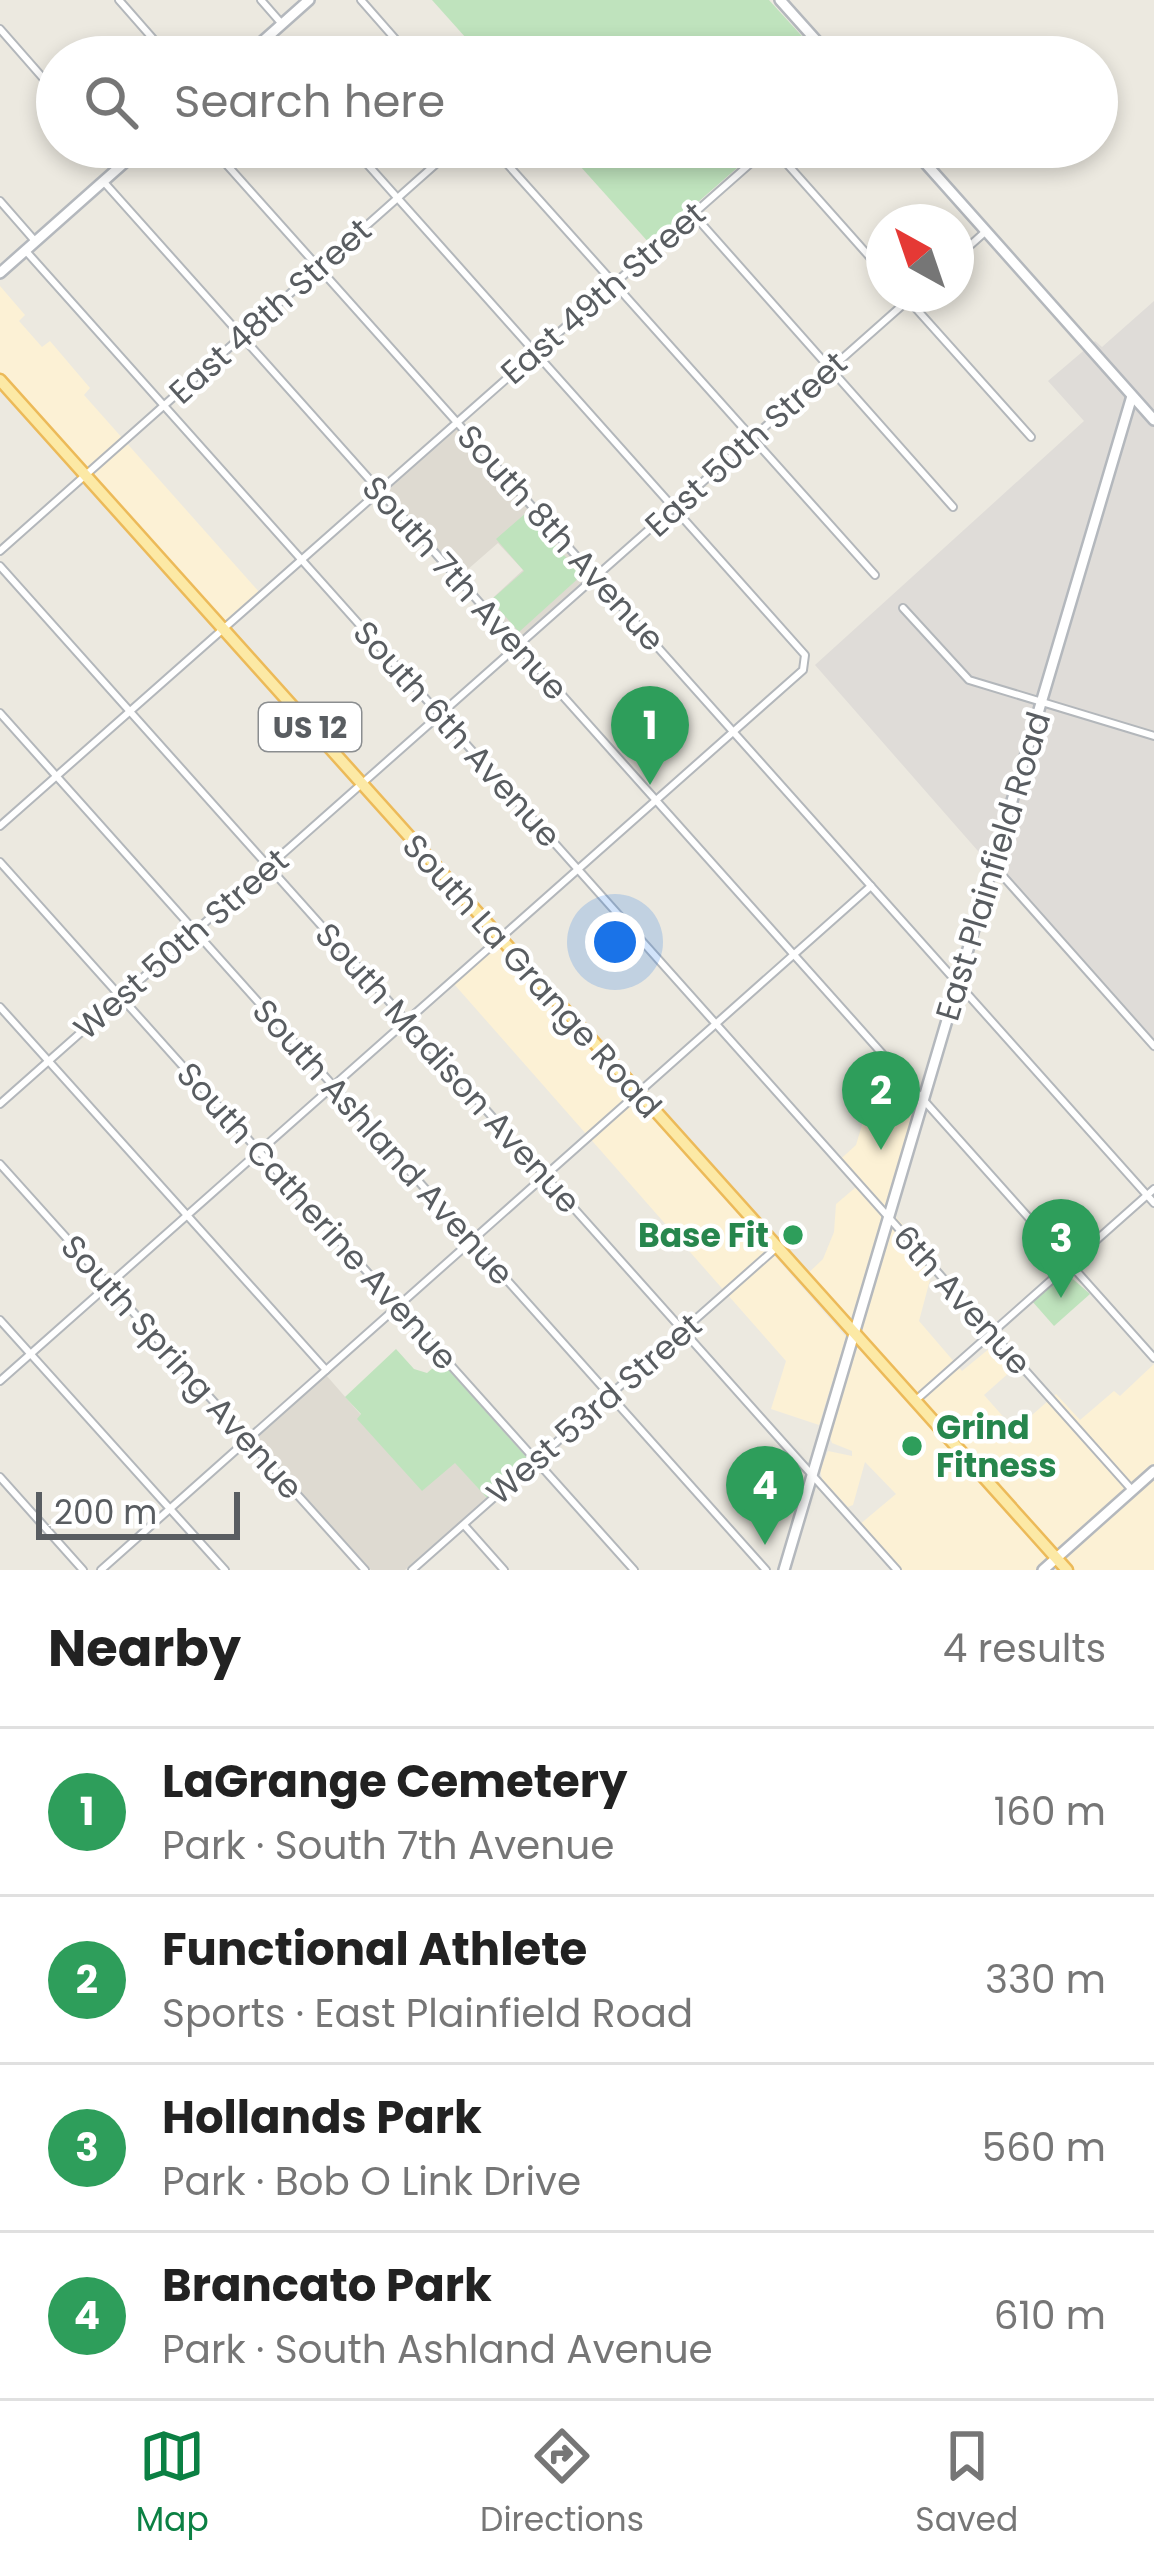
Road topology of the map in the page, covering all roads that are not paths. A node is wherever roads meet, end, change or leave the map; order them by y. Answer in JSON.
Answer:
{"nodes":[{"id":1,"x":119,"y":0,"type":"edge"},
{"id":2,"x":261,"y":0,"type":"edge"},
{"id":3,"x":309,"y":0,"type":"edge"},
{"id":4,"x":361,"y":0,"type":"edge"},
{"id":5,"x":780,"y":0,"type":"edge"},
{"id":6,"x":282,"y":24,"type":"junction"},
{"id":7,"x":0,"y":29,"type":"edge"},
{"id":8,"x":151,"y":36,"type":"edge"},
{"id":9,"x":269,"y":36,"type":"edge"},
{"id":10,"x":393,"y":36,"type":"edge"},
{"id":11,"x":812,"y":36,"type":"edge"},
{"id":12,"x":36,"y":70,"type":"edge"},
{"id":13,"x":119,"y":168,"type":"edge"},
{"id":14,"x":231,"y":168,"type":"edge"},
{"id":15,"x":371,"y":168,"type":"edge"},
{"id":16,"x":431,"y":168,"type":"edge"},
{"id":17,"x":510,"y":168,"type":"edge"},
{"id":18,"x":746,"y":168,"type":"edge"},
{"id":19,"x":789,"y":168,"type":"edge"},
{"id":20,"x":930,"y":168,"type":"edge"},
{"id":21,"x":103,"y":182,"type":"junction"},
{"id":22,"x":397,"y":198,"type":"junction"},
{"id":23,"x":0,"y":201,"type":"edge"},
{"id":24,"x":692,"y":214,"type":"junction"},
{"id":25,"x":986,"y":231,"type":"junction"},
{"id":26,"x":35,"y":241,"type":"junction"},
{"id":27,"x":974,"y":242,"type":"edge"},
{"id":28,"x":25,"y":250,"type":"junction"},
{"id":29,"x":866,"y":253,"type":"edge"},
{"id":30,"x":319,"y":268,"type":"junction"},
{"id":31,"x":0,"y":273,"type":"edge"},
{"id":32,"x":614,"y":284,"type":"junction"},
{"id":33,"x":892,"y":312,"type":"edge"},
{"id":34,"x":923,"y":312,"type":"edge"},
{"id":35,"x":241,"y":337,"type":"junction"},
{"id":36,"x":536,"y":352,"type":"junction"},
{"id":37,"x":830,"y":370,"type":"junction"},
{"id":38,"x":0,"y":380,"type":"edge"},
{"id":39,"x":1132,"y":396,"type":"junction"},
{"id":40,"x":164,"y":405,"type":"junction"},
{"id":41,"x":1154,"y":420,"type":"edge"},
{"id":42,"x":457,"y":422,"type":"junction"},
{"id":43,"x":1031,"y":437,"type":"dead end"},
{"id":44,"x":752,"y":439,"type":"junction"},
{"id":45,"x":85,"y":475,"type":"junction"},
{"id":46,"x":379,"y":490,"type":"junction"},
{"id":47,"x":675,"y":507,"type":"junction"},
{"id":48,"x":953,"y":507,"type":"dead end"},
{"id":49,"x":0,"y":551,"type":"edge"},
{"id":50,"x":301,"y":559,"type":"junction"},
{"id":51,"x":0,"y":566,"type":"edge"},
{"id":52,"x":874,"y":575,"type":"dead end"},
{"id":53,"x":596,"y":578,"type":"junction"},
{"id":54,"x":903,"y":608,"type":"dead end"},
{"id":55,"x":222,"y":628,"type":"junction"},
{"id":56,"x":518,"y":646,"type":"junction"},
{"id":57,"x":1042,"y":702,"type":"junction"},
{"id":58,"x":128,"y":712,"type":"junction"},
{"id":59,"x":0,"y":713,"type":"edge"},
{"id":60,"x":440,"y":715,"type":"junction"},
{"id":61,"x":734,"y":732,"type":"junction"},
{"id":62,"x":1154,"y":736,"type":"edge"},
{"id":63,"x":56,"y":776,"type":"junction"},
{"id":64,"x":362,"y":785,"type":"junction"},
{"id":65,"x":656,"y":801,"type":"junction"},
{"id":66,"x":0,"y":826,"type":"edge"},
{"id":67,"x":0,"y":862,"type":"edge"},
{"id":68,"x":993,"y":865,"type":"junction"},
{"id":69,"x":268,"y":868,"type":"junction"},
{"id":70,"x":578,"y":869,"type":"junction"},
{"id":71,"x":871,"y":886,"type":"junction"},
{"id":72,"x":194,"y":932,"type":"junction"},
{"id":73,"x":500,"y":939,"type":"junction"},
{"id":74,"x":794,"y":953,"type":"junction"},
{"id":75,"x":958,"y":982,"type":"junction"},
{"id":76,"x":121,"y":997,"type":"junction"},
{"id":77,"x":0,"y":1007,"type":"edge"},
{"id":78,"x":406,"y":1022,"type":"junction"},
{"id":79,"x":716,"y":1024,"type":"junction"},
{"id":80,"x":1154,"y":1046,"type":"edge"},
{"id":81,"x":48,"y":1061,"type":"junction"},
{"id":82,"x":334,"y":1086,"type":"junction"},
{"id":83,"x":637,"y":1094,"type":"junction"},
{"id":84,"x":923,"y":1101,"type":"junction"},
{"id":85,"x":0,"y":1104,"type":"edge"},
{"id":86,"x":259,"y":1151,"type":"junction"},
{"id":87,"x":0,"y":1164,"type":"edge"},
{"id":88,"x":545,"y":1176,"type":"junction"},
{"id":89,"x":1150,"y":1192,"type":"edge"},
{"id":90,"x":1154,"y":1203,"type":"edge"},
{"id":91,"x":188,"y":1216,"type":"junction"},
{"id":92,"x":889,"y":1217,"type":"junction"},
{"id":93,"x":472,"y":1240,"type":"junction"},
{"id":94,"x":776,"y":1248,"type":"junction"},
{"id":95,"x":1069,"y":1264,"type":"junction"},
{"id":96,"x":109,"y":1285,"type":"junction"},
{"id":97,"x":399,"y":1305,"type":"junction"},
{"id":98,"x":0,"y":1320,"type":"edge"},
{"id":99,"x":683,"y":1331,"type":"junction"},
{"id":100,"x":992,"y":1333,"type":"junction"},
{"id":101,"x":854,"y":1336,"type":"junction"},
{"id":102,"x":31,"y":1354,"type":"junction"},
{"id":103,"x":1154,"y":1358,"type":"edge"},
{"id":104,"x":326,"y":1370,"type":"junction"},
{"id":105,"x":0,"y":1382,"type":"edge"},
{"id":106,"x":609,"y":1395,"type":"junction"},
{"id":107,"x":914,"y":1402,"type":"junction"},
{"id":108,"x":247,"y":1440,"type":"junction"},
{"id":109,"x":537,"y":1459,"type":"junction"},
{"id":110,"x":1154,"y":1471,"type":"edge"},
{"id":111,"x":811,"y":1474,"type":"junction"},
{"id":112,"x":0,"y":1477,"type":"edge"},
{"id":113,"x":1132,"y":1490,"type":"junction"},
{"id":114,"x":170,"y":1509,"type":"junction"},
{"id":115,"x":464,"y":1525,"type":"junction"},
{"id":116,"x":1056,"y":1558,"type":"junction"},
{"id":117,"x":83,"y":1570,"type":"edge"},
{"id":118,"x":101,"y":1570,"type":"edge"},
{"id":119,"x":224,"y":1570,"type":"edge"},
{"id":120,"x":364,"y":1570,"type":"edge"},
{"id":121,"x":412,"y":1570,"type":"edge"},
{"id":122,"x":504,"y":1570,"type":"edge"},
{"id":123,"x":634,"y":1570,"type":"edge"},
{"id":124,"x":766,"y":1570,"type":"edge"},
{"id":125,"x":784,"y":1570,"type":"edge"},
{"id":126,"x":897,"y":1570,"type":"edge"},
{"id":127,"x":1042,"y":1570,"type":"edge"},
{"id":128,"x":1066,"y":1570,"type":"edge"}],
"edges":[{"from":1,"to":8,"type":"street"},
{"from":2,"to":6,"type":"street"},
{"from":3,"to":6,"type":"main road"},
{"from":4,"to":10,"type":"street"},
{"from":5,"to":11,"type":"main road"},
{"from":6,"to":9,"type":"main road"},
{"from":7,"to":12,"type":"street"},
{"from":13,"to":21,"type":"main road"},
{"from":14,"to":30,"type":"street","name":"South 8th Avenue"},
{"from":15,"to":22,"type":"street"},
{"from":16,"to":22,"type":"street","name":"East 48th Street"},
{"from":17,"to":32,"type":"street"},
{"from":18,"to":24,"type":"street","name":"East 49th Street"},
{"from":19,"to":29,"type":"street"},
{"from":20,"to":25,"type":"main road"},
{"from":21,"to":26,"type":"main road"},
{"from":21,"to":35,"type":"street","name":"South 7th Avenue"},
{"from":22,"to":30,"type":"street","name":"East 48th Street"},
{"from":22,"to":36,"type":"street"},
{"from":23,"to":26,"type":"street"},
{"from":24,"to":32,"type":"street","name":"East 49th Street"},
{"from":24,"to":37,"type":"street"},
{"from":25,"to":27,"type":"street"},
{"from":25,"to":39,"type":"main road"},
{"from":26,"to":28,"type":"main road"},
{"from":28,"to":31,"type":"main road"},
{"from":28,"to":40,"type":"street","name":"South 6th Avenue"},
{"from":30,"to":35,"type":"street","name":"East 48th Street"},
{"from":30,"to":42,"type":"street","name":"South 8th Avenue"},
{"from":32,"to":36,"type":"street","name":"East 49th Street"},
{"from":32,"to":44,"type":"street"},
{"from":33,"to":37,"type":"street","name":"East 50th Street"},
{"from":34,"to":43,"type":"street"},
{"from":35,"to":40,"type":"street","name":"East 48th Street"},
{"from":35,"to":46,"type":"street","name":"South 7th Avenue"},
{"from":36,"to":42,"type":"street","name":"East 49th Street"},
{"from":36,"to":47,"type":"street"},
{"from":37,"to":44,"type":"street","name":"East 50th Street"},
{"from":37,"to":48,"type":"street"},
{"from":38,"to":45,"type":"main road","name":"South La Grange Road","number":"US 12"},
{"from":39,"to":41,"type":"main road"},
{"from":39,"to":57,"type":"main road","name":"East Plainfield Road"},
{"from":40,"to":45,"type":"street","name":"East 48th Street"},
{"from":40,"to":50,"type":"street","name":"South 6th Avenue"},
{"from":42,"to":46,"type":"street","name":"East 49th Street"},
{"from":42,"to":53,"type":"street","name":"South 8th Avenue"},
{"from":44,"to":47,"type":"street","name":"East 50th Street"},
{"from":44,"to":52,"type":"street"},
{"from":45,"to":49,"type":"street","name":"East 48th Street"},
{"from":45,"to":55,"type":"main road","name":"South La Grange Road","number":"US 12"},
{"from":46,"to":50,"type":"street","name":"East 49th Street"},
{"from":46,"to":56,"type":"street","name":"South 7th Avenue"},
{"from":47,"to":53,"type":"street","name":"East 50th Street"},
{"from":47,"to":61,"type":"street"},
{"from":50,"to":55,"type":"street","name":"East 49th Street"},
{"from":50,"to":60,"type":"street","name":"South 6th Avenue"},
{"from":51,"to":58,"type":"street","name":"South Madison Avenue"},
{"from":53,"to":56,"type":"street","name":"East 50th Street"},
{"from":53,"to":61,"type":"street","name":"South 8th Avenue"},
{"from":54,"to":57,"type":"street"},
{"from":55,"to":58,"type":"street","name":"East 49th Street"},
{"from":55,"to":64,"type":"main road","name":"South La Grange Road","number":"US 12"},
{"from":56,"to":60,"type":"street","name":"East 50th Street"},
{"from":56,"to":65,"type":"street","name":"South 7th Avenue"},
{"from":57,"to":62,"type":"street"},
{"from":57,"to":68,"type":"main road","name":"East Plainfield Road"},
{"from":58,"to":63,"type":"street","name":"East 49th Street"},
{"from":58,"to":69,"type":"street","name":"South Madison Avenue"},
{"from":59,"to":63,"type":"street","name":"South Ashland Avenue"},
{"from":60,"to":64,"type":"street","name":"East 50th Street"},
{"from":60,"to":70,"type":"street","name":"South 6th Avenue"},
{"from":61,"to":65,"type":"street"},
{"from":61,"to":71,"type":"street","name":"South 8th Avenue"},
{"from":63,"to":66,"type":"street","name":"East 49th Street"},
{"from":63,"to":72,"type":"street","name":"South Ashland Avenue"},
{"from":64,"to":69,"type":"street","name":"West 50th Street"},
{"from":64,"to":73,"type":"main road","name":"South La Grange Road","number":"US 12"},
{"from":65,"to":70,"type":"street"},
{"from":65,"to":74,"type":"street","name":"South 7th Avenue"},
{"from":67,"to":76,"type":"street","name":"South Catherine Avenue"},
{"from":68,"to":75,"type":"main road","name":"East Plainfield Road"},
{"from":68,"to":80,"type":"street"},
{"from":69,"to":72,"type":"street","name":"West 50th Street"},
{"from":69,"to":78,"type":"street","name":"South Madison Avenue"},
{"from":70,"to":73,"type":"street"},
{"from":70,"to":79,"type":"street","name":"South 6th Avenue"},
{"from":71,"to":74,"type":"street"},
{"from":71,"to":75,"type":"street","name":"South 8th Avenue"},
{"from":72,"to":76,"type":"street","name":"West 50th Street"},
{"from":72,"to":82,"type":"street","name":"South Ashland Avenue"},
{"from":73,"to":78,"type":"street"},
{"from":73,"to":83,"type":"main road","name":"South La Grange Road","number":"US 12"},
{"from":74,"to":79,"type":"street"},
{"from":74,"to":84,"type":"street","name":"South 7th Avenue"},
{"from":75,"to":84,"type":"main road","name":"East Plainfield Road"},
{"from":75,"to":89,"type":"street","name":"South 8th Avenue"},
{"from":76,"to":81,"type":"street","name":"West 50th Street"},
{"from":76,"to":86,"type":"street","name":"South Catherine Avenue"},
{"from":77,"to":81,"type":"street"},
{"from":78,"to":82,"type":"street"},
{"from":78,"to":88,"type":"street","name":"South Madison Avenue"},
{"from":79,"to":83,"type":"street"},
{"from":79,"to":92,"type":"street","name":"South 6th Avenue"},
{"from":81,"to":85,"type":"street","name":"West 50th Street"},
{"from":81,"to":91,"type":"street"},
{"from":82,"to":86,"type":"street"},
{"from":82,"to":93,"type":"street","name":"South Ashland Avenue"},
{"from":83,"to":88,"type":"street"},
{"from":83,"to":94,"type":"main road","name":"South La Grange Road","number":"US 12"},
{"from":84,"to":92,"type":"main road","name":"East Plainfield Road"},
{"from":84,"to":95,"type":"street","name":"South 7th Avenue"},
{"from":86,"to":91,"type":"street"},
{"from":86,"to":97,"type":"street","name":"South Catherine Avenue"},
{"from":87,"to":96,"type":"street","name":"South Spring Avenue"},
{"from":88,"to":93,"type":"street"},
{"from":88,"to":99,"type":"street","name":"South Madison Avenue"},
{"from":89,"to":90,"type":"street","name":"South 8th Avenue"},
{"from":89,"to":95,"type":"street"},
{"from":91,"to":96,"type":"street"},
{"from":91,"to":104,"type":"street"},
{"from":92,"to":100,"type":"street","name":"6th Avenue"},
{"from":92,"to":101,"type":"main road","name":"East Plainfield Road"},
{"from":93,"to":97,"type":"street"},
{"from":93,"to":106,"type":"street","name":"South Ashland Avenue"},
{"from":94,"to":99,"type":"street","name":"West 53rd Street"},
{"from":94,"to":101,"type":"main road","name":"South La Grange Road","number":"US 12"},
{"from":95,"to":100,"type":"street"},
{"from":95,"to":103,"type":"street","name":"South 7th Avenue"},
{"from":96,"to":102,"type":"street"},
{"from":96,"to":108,"type":"street","name":"South Spring Avenue"},
{"from":97,"to":104,"type":"street"},
{"from":97,"to":109,"type":"street","name":"South Catherine Avenue"},
{"from":98,"to":102,"type":"street"},
{"from":99,"to":106,"type":"street","name":"West 53rd Street"},
{"from":99,"to":111,"type":"street","name":"South Madison Avenue"},
{"from":100,"to":107,"type":"street"},
{"from":100,"to":113,"type":"street","name":"6th Avenue"},
{"from":101,"to":107,"type":"main road","name":"South La Grange Road","number":"US 12"},
{"from":101,"to":111,"type":"main road","name":"East Plainfield Road"},
{"from":102,"to":105,"type":"street"},
{"from":102,"to":114,"type":"street"},
{"from":104,"to":108,"type":"street"},
{"from":106,"to":109,"type":"street","name":"West 53rd Street"},
{"from":106,"to":124,"type":"street","name":"South Ashland Avenue"},
{"from":107,"to":116,"type":"main road","name":"South La Grange Road","number":"US 12"},
{"from":108,"to":114,"type":"street"},
{"from":108,"to":120,"type":"street","name":"South Spring Avenue"},
{"from":109,"to":115,"type":"street","name":"West 53rd Street"},
{"from":109,"to":123,"type":"street","name":"South Catherine Avenue"},
{"from":110,"to":113,"type":"main road"},
{"from":111,"to":125,"type":"main road","name":"East Plainfield Road"},
{"from":111,"to":126,"type":"street","name":"South Madison Avenue"},
{"from":112,"to":117,"type":"street"},
{"from":113,"to":116,"type":"main road"},
{"from":114,"to":118,"type":"street"},
{"from":114,"to":119,"type":"street"},
{"from":115,"to":121,"type":"street","name":"West 53rd Street"},
{"from":115,"to":122,"type":"street"},
{"from":116,"to":127,"type":"main road"},
{"from":116,"to":128,"type":"main road","name":"South La Grange Road","number":"US 12"}]}
